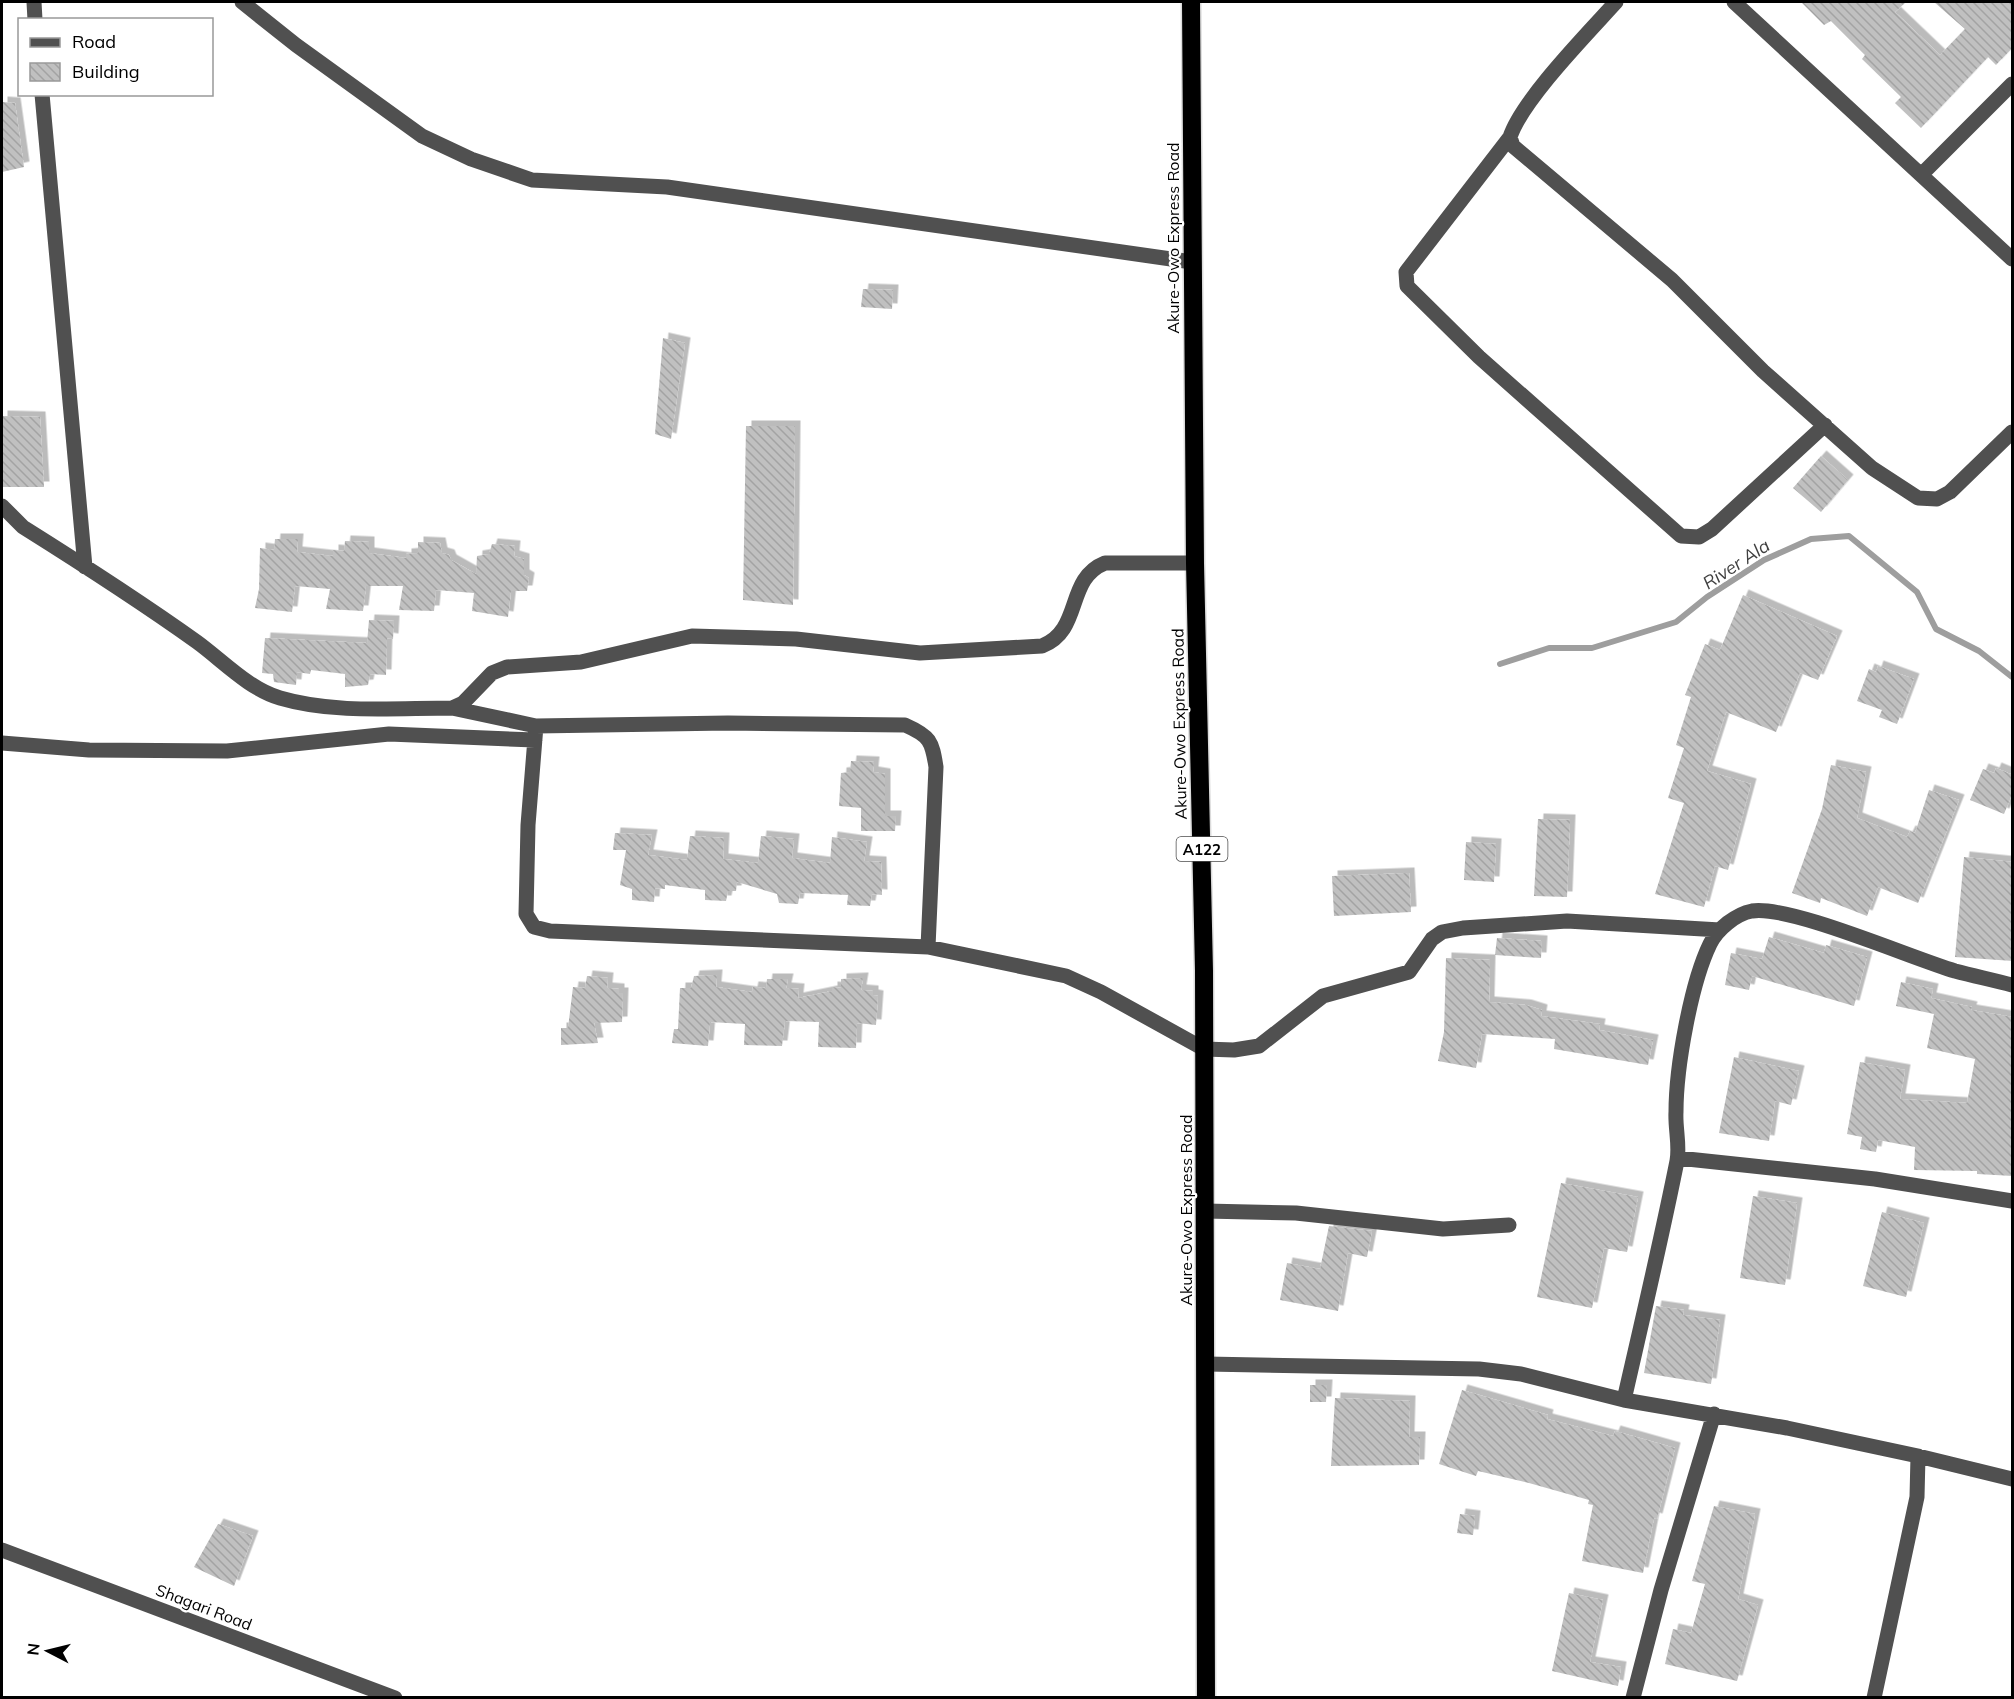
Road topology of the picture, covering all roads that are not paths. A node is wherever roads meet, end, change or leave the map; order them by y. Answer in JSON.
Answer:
{"nodes":[{"id":1,"x":34,"y":2,"type":"edge"},
{"id":2,"x":242,"y":2,"type":"edge"},
{"id":3,"x":1191,"y":2,"type":"edge"},
{"id":4,"x":1616,"y":2,"type":"edge"},
{"id":5,"x":1734,"y":2,"type":"edge"},
{"id":6,"x":36,"y":18,"type":"edge"},
{"id":7,"x":2013,"y":84,"type":"edge"},
{"id":8,"x":42,"y":96,"type":"edge"},
{"id":9,"x":1510,"y":137,"type":"junction"},
{"id":10,"x":1921,"y":175,"type":"junction"},
{"id":11,"x":2013,"y":259,"type":"edge"},
{"id":12,"x":1192,"y":262,"type":"junction"},
{"id":13,"x":1825,"y":424,"type":"junction"},
{"id":14,"x":2013,"y":432,"type":"edge"},
{"id":15,"x":2,"y":507,"type":"edge"},
{"id":16,"x":1196,"y":563,"type":"junction"},
{"id":17,"x":85,"y":567,"type":"junction"},
{"id":18,"x":452,"y":708,"type":"junction"},
{"id":19,"x":535,"y":733,"type":"junction"},
{"id":20,"x":2,"y":743,"type":"edge"},
{"id":21,"x":1720,"y":930,"type":"junction"},
{"id":22,"x":928,"y":947,"type":"junction"},
{"id":23,"x":2013,"y":985,"type":"edge"},
{"id":24,"x":1204,"y":1049,"type":"junction"},
{"id":25,"x":1678,"y":1158,"type":"junction"},
{"id":26,"x":2013,"y":1201,"type":"edge"},
{"id":27,"x":1205,"y":1211,"type":"junction"},
{"id":28,"x":1509,"y":1225,"type":"dead end"},
{"id":29,"x":1206,"y":1364,"type":"junction"},
{"id":30,"x":1624,"y":1400,"type":"junction"},
{"id":31,"x":1714,"y":1414,"type":"junction"},
{"id":32,"x":1918,"y":1456,"type":"junction"},
{"id":33,"x":2013,"y":1479,"type":"edge"},
{"id":34,"x":2,"y":1550,"type":"edge"},
{"id":35,"x":395,"y":1698,"type":"edge"},
{"id":36,"x":1206,"y":1698,"type":"edge"},
{"id":37,"x":1633,"y":1698,"type":"edge"},
{"id":38,"x":1874,"y":1698,"type":"edge"}],
"edges":[{"from":1,"to":6,"type":"street"},
{"from":2,"to":12,"type":"street"},
{"from":3,"to":12,"type":"highway","name":"Akure-Owo Express Road","number":"A122"},
{"from":4,"to":9,"type":"street"},
{"from":5,"to":10,"type":"street"},
{"from":7,"to":10,"type":"street"},
{"from":8,"to":17,"type":"street"},
{"from":9,"to":13,"type":"street"},
{"from":9,"to":13,"type":"street"},
{"from":10,"to":11,"type":"street"},
{"from":12,"to":16,"type":"highway","name":"Akure-Owo Express Road","number":"A122"},
{"from":13,"to":14,"type":"street"},
{"from":15,"to":17,"type":"street"},
{"from":16,"to":18,"type":"street"},
{"from":16,"to":24,"type":"highway","name":"Akure-Owo Express Road","number":"A122"},
{"from":17,"to":18,"type":"street"},
{"from":18,"to":19,"type":"street"},
{"from":19,"to":20,"type":"street"},
{"from":19,"to":22,"type":"street"},
{"from":19,"to":22,"type":"street"},
{"from":21,"to":23,"type":"street"},
{"from":21,"to":24,"type":"street"},
{"from":21,"to":25,"type":"street"},
{"from":22,"to":24,"type":"street"},
{"from":24,"to":27,"type":"highway","name":"Akure-Owo Express Road","number":"A122"},
{"from":25,"to":26,"type":"street"},
{"from":25,"to":30,"type":"street"},
{"from":27,"to":28,"type":"street"},
{"from":27,"to":29,"type":"highway","name":"Akure-Owo Express Road","number":"A122"},
{"from":29,"to":30,"type":"street"},
{"from":29,"to":36,"type":"highway","name":"Akure-Owo Express Road","number":"A122"},
{"from":30,"to":31,"type":"street"},
{"from":31,"to":32,"type":"street"},
{"from":31,"to":37,"type":"street"},
{"from":32,"to":33,"type":"street"},
{"from":32,"to":38,"type":"street"},
{"from":34,"to":35,"type":"street","name":"Shagari Road"}]}
